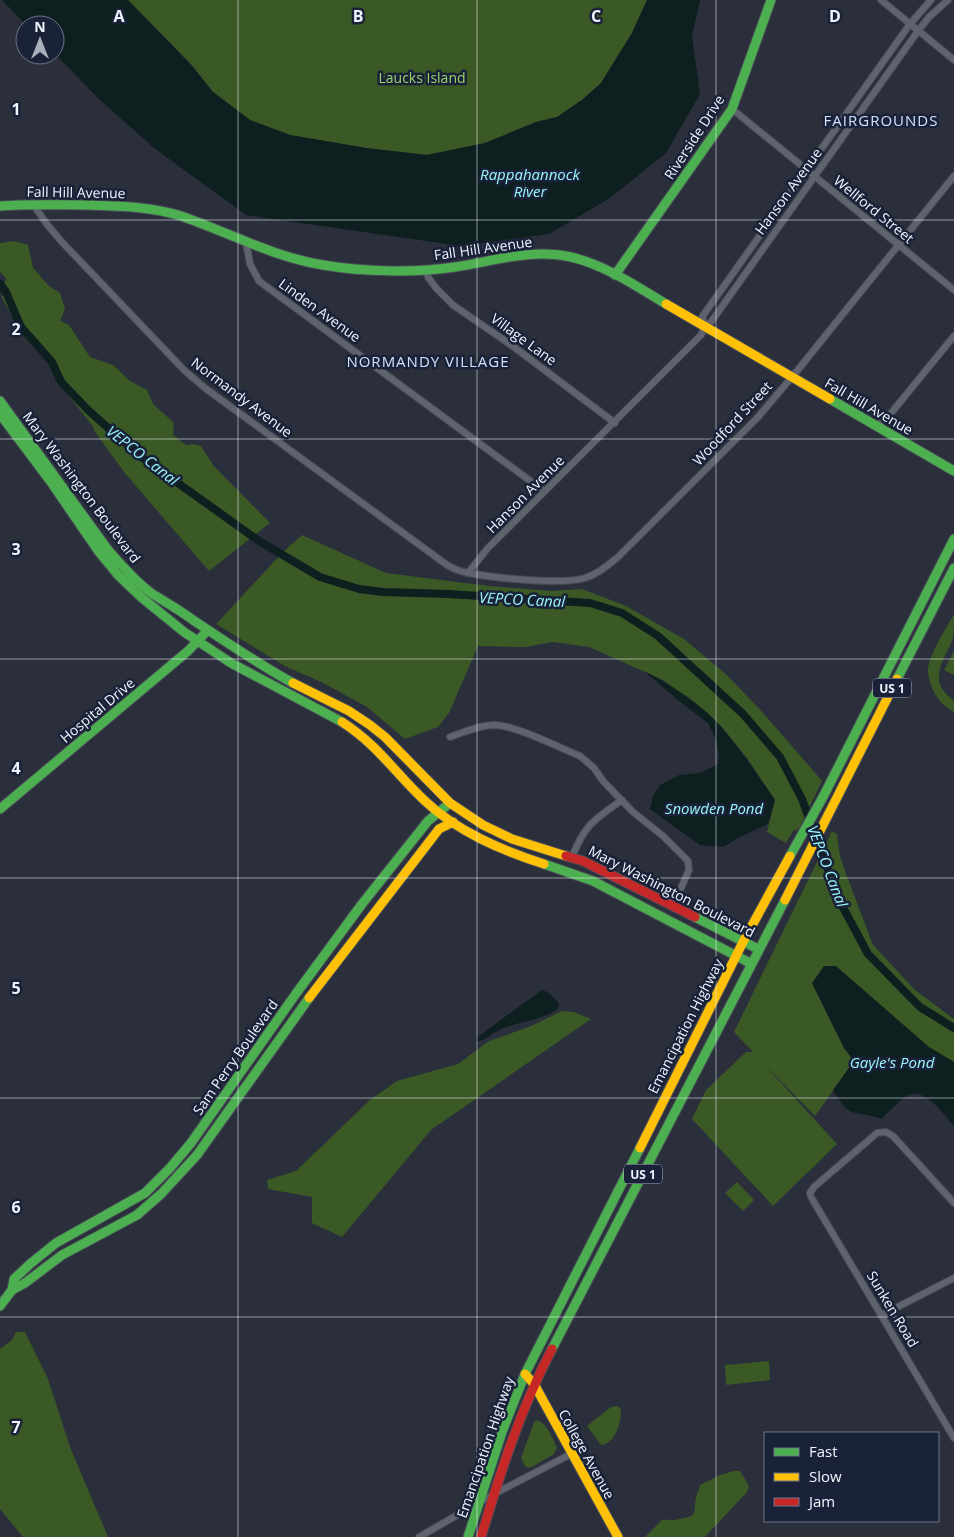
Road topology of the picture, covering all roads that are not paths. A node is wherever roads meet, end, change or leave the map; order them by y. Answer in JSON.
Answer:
{"nodes":[{"id":1,"x":771,"y":0,"type":"edge"},
{"id":2,"x":880,"y":0,"type":"edge"},
{"id":3,"x":931,"y":0,"type":"edge"},
{"id":4,"x":948,"y":0,"type":"edge"},
{"id":5,"x":910,"y":24,"type":"junction"},
{"id":6,"x":918,"y":31,"type":"junction"},
{"id":7,"x":954,"y":60,"type":"edge"},
{"id":8,"x":732,"y":109,"type":"junction"},
{"id":9,"x":805,"y":170,"type":"junction"},
{"id":10,"x":954,"y":176,"type":"edge"},
{"id":11,"x":814,"y":177,"type":"junction"},
{"id":12,"x":33,"y":204,"type":"junction"},
{"id":13,"x":0,"y":206,"type":"edge"},
{"id":14,"x":246,"y":242,"type":"junction"},
{"id":15,"x":898,"y":245,"type":"junction"},
{"id":16,"x":426,"y":269,"type":"junction"},
{"id":17,"x":615,"y":275,"type":"junction"},
{"id":18,"x":954,"y":290,"type":"edge"},
{"id":19,"x":705,"y":326,"type":"junction"},
{"id":20,"x":954,"y":336,"type":"edge"},
{"id":21,"x":792,"y":377,"type":"junction"},
{"id":22,"x":0,"y":400,"type":"edge"},
{"id":23,"x":0,"y":414,"type":"edge"},
{"id":24,"x":614,"y":423,"type":"junction"},
{"id":25,"x":878,"y":426,"type":"junction"},
{"id":26,"x":954,"y":471,"type":"edge"},
{"id":27,"x":544,"y":491,"type":"junction"},
{"id":28,"x":954,"y":539,"type":"edge"},
{"id":29,"x":954,"y":568,"type":"edge"},
{"id":30,"x":468,"y":573,"type":"junction"},
{"id":31,"x":208,"y":630,"type":"junction"},
{"id":32,"x":199,"y":641,"type":"junction"},
{"id":33,"x":450,"y":737,"type":"dead end"},
{"id":34,"x":622,"y":800,"type":"junction"},
{"id":35,"x":450,"y":803,"type":"junction"},
{"id":36,"x":0,"y":809,"type":"edge"},
{"id":37,"x":438,"y":812,"type":"junction"},
{"id":38,"x":453,"y":822,"type":"junction"},
{"id":39,"x":572,"y":857,"type":"junction"},
{"id":40,"x":668,"y":904,"type":"junction"},
{"id":41,"x":742,"y":942,"type":"junction"},
{"id":42,"x":758,"y":949,"type":"junction"},
{"id":43,"x":736,"y":956,"type":"junction"},
{"id":44,"x":750,"y":963,"type":"junction"},
{"id":45,"x":954,"y":1203,"type":"edge"},
{"id":46,"x":954,"y":1278,"type":"edge"},
{"id":47,"x":12,"y":1290,"type":"junction"},
{"id":48,"x":0,"y":1306,"type":"edge"},
{"id":49,"x":882,"y":1315,"type":"junction"},
{"id":50,"x":524,"y":1376,"type":"junction"},
{"id":51,"x":534,"y":1384,"type":"junction"},
{"id":52,"x":954,"y":1438,"type":"edge"},
{"id":53,"x":571,"y":1454,"type":"junction"},
{"id":54,"x":494,"y":1494,"type":"junction"},
{"id":55,"x":478,"y":1503,"type":"junction"},
{"id":56,"x":419,"y":1537,"type":"edge"},
{"id":57,"x":468,"y":1537,"type":"edge"},
{"id":58,"x":481,"y":1537,"type":"edge"},
{"id":59,"x":618,"y":1537,"type":"edge"}],
"edges":[{"from":1,"to":8,"type":"street","name":"Riverside Drive"},
{"from":2,"to":5,"type":"street"},
{"from":3,"to":5,"type":"street","name":"Hanson Avenue"},
{"from":4,"to":6,"type":"street","name":"Hanson Avenue"},
{"from":5,"to":6,"type":"street"},
{"from":5,"to":9,"type":"street","name":"Hanson Avenue"},
{"from":6,"to":7,"type":"street"},
{"from":6,"to":11,"type":"street","name":"Hanson Avenue"},
{"from":8,"to":9,"type":"street","name":"Wellford Street"},
{"from":8,"to":17,"type":"street","name":"Riverside Drive"},
{"from":9,"to":11,"type":"street","name":"Wellford Street"},
{"from":9,"to":19,"type":"street","name":"Hanson Avenue"},
{"from":10,"to":15,"type":"street","name":"Woodford Street"},
{"from":11,"to":15,"type":"street","name":"Wellford Street"},
{"from":11,"to":19,"type":"street","name":"Hanson Avenue"},
{"from":12,"to":13,"type":"street","name":"Fall Hill Avenue"},
{"from":12,"to":14,"type":"street","name":"Fall Hill Avenue"},
{"from":12,"to":30,"type":"street","name":"Normandy Avenue"},
{"from":14,"to":16,"type":"street","name":"Fall Hill Avenue"},
{"from":14,"to":27,"type":"street","name":"Linden Avenue"},
{"from":15,"to":18,"type":"street","name":"Wellford Street"},
{"from":15,"to":21,"type":"street","name":"Woodford Street"},
{"from":16,"to":17,"type":"street","name":"Fall Hill Avenue"},
{"from":16,"to":24,"type":"street","name":"Village Lane"},
{"from":17,"to":19,"type":"street","name":"Fall Hill Avenue"},
{"from":19,"to":21,"type":"street","name":"Fall Hill Avenue"},
{"from":19,"to":24,"type":"street","name":"Hanson Avenue"},
{"from":20,"to":25,"type":"street"},
{"from":21,"to":25,"type":"street","name":"Fall Hill Avenue"},
{"from":21,"to":30,"type":"street","name":"Woodford Street"},
{"from":22,"to":31,"type":"street","name":"Mary Washington Boulevard"},
{"from":23,"to":32,"type":"street","name":"Mary Washington Boulevard"},
{"from":24,"to":27,"type":"street","name":"Hanson Avenue"},
{"from":25,"to":26,"type":"street","name":"Fall Hill Avenue"},
{"from":27,"to":30,"type":"street","name":"Hanson Avenue"},
{"from":28,"to":41,"type":"street","name":"Emancipation Highway","number":"US 1"},
{"from":29,"to":42,"type":"street","name":"Emancipation Highway","number":"US 1"},
{"from":31,"to":32,"type":"street","name":"Hospital Drive"},
{"from":31,"to":35,"type":"street","name":"Mary Washington Boulevard"},
{"from":32,"to":36,"type":"street","name":"Hospital Drive"},
{"from":32,"to":37,"type":"street","name":"Mary Washington Boulevard"},
{"from":33,"to":34,"type":"street"},
{"from":34,"to":39,"type":"street"},
{"from":34,"to":40,"type":"street"},
{"from":35,"to":37,"type":"street","name":"Sam Perry Boulevard"},
{"from":35,"to":39,"type":"street","name":"Mary Washington Boulevard"},
{"from":37,"to":38,"type":"street","name":"Mary Washington Boulevard"},
{"from":37,"to":47,"type":"street","name":"Sam Perry Boulevard"},
{"from":38,"to":43,"type":"street","name":"Mary Washington Boulevard"},
{"from":38,"to":47,"type":"street","name":"Sam Perry Boulevard"},
{"from":39,"to":40,"type":"street","name":"Mary Washington Boulevard"},
{"from":40,"to":41,"type":"street","name":"Mary Washington Boulevard"},
{"from":41,"to":42,"type":"street","name":"Mary Washington Boulevard"},
{"from":41,"to":43,"type":"street","name":"Emancipation Highway","number":"US 1"},
{"from":42,"to":44,"type":"street","name":"Emancipation Highway","number":"US 1"},
{"from":43,"to":44,"type":"street","name":"Mary Washington Boulevard"},
{"from":43,"to":50,"type":"street","name":"Emancipation Highway","number":"US 1"},
{"from":44,"to":51,"type":"street","name":"Emancipation Highway","number":"US 1"},
{"from":45,"to":49,"type":"street","name":"Sunken Road"},
{"from":46,"to":49,"type":"street"},
{"from":47,"to":48,"type":"street","name":"Sam Perry Boulevard"},
{"from":49,"to":52,"type":"street","name":"Sunken Road"},
{"from":50,"to":51,"type":"street"},
{"from":50,"to":55,"type":"street","name":"Emancipation Highway","number":"US 1"},
{"from":51,"to":53,"type":"street","name":"College Avenue"},
{"from":51,"to":54,"type":"street","name":"Emancipation Highway","number":"US 1"},
{"from":53,"to":54,"type":"street"},
{"from":53,"to":59,"type":"street","name":"College Avenue"},
{"from":54,"to":55,"type":"street"},
{"from":54,"to":58,"type":"street","name":"Emancipation Highway","number":"US 1"},
{"from":55,"to":56,"type":"street"},
{"from":55,"to":57,"type":"street","name":"Emancipation Highway","number":"US 1"}]}
